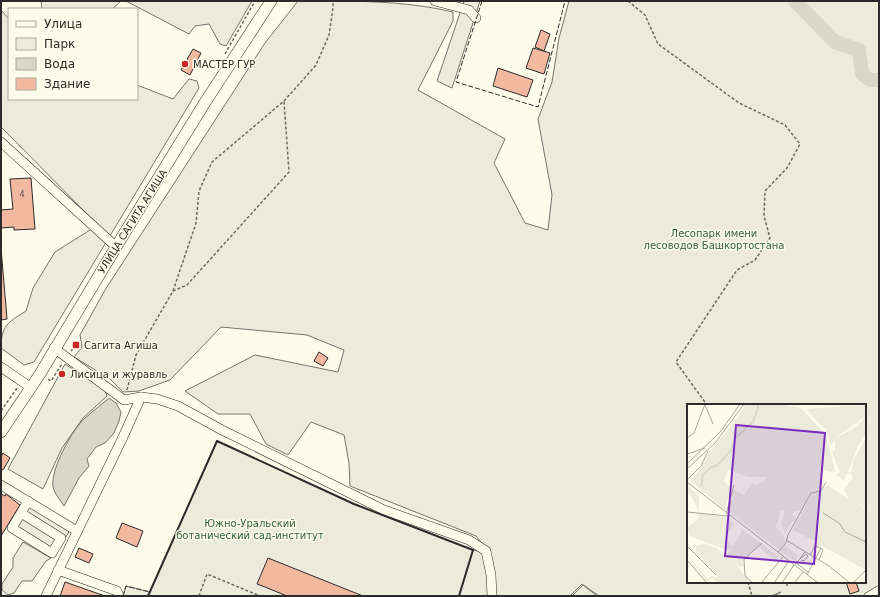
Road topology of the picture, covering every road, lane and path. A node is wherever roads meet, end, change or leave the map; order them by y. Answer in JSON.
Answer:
{"nodes":[{"id":1,"x":271,"y":1,"type":"edge"},
{"id":2,"x":333,"y":1,"type":"edge"},
{"id":3,"x":436,"y":1,"type":"edge"},
{"id":4,"x":628,"y":1,"type":"edge"},
{"id":5,"x":266,"y":6,"type":"edge"},
{"id":6,"x":476,"y":18,"type":"dead end"},
{"id":7,"x":284,"y":101,"type":"junction"},
{"id":8,"x":1,"y":142,"type":"edge"},
{"id":9,"x":112,"y":242,"type":"dead end"},
{"id":10,"x":173,"y":291,"type":"junction"},
{"id":11,"x":54,"y":348,"type":"junction"},
{"id":12,"x":1,"y":367,"type":"edge"},
{"id":13,"x":30,"y":387,"type":"junction"},
{"id":14,"x":141,"y":397,"type":"junction"},
{"id":15,"x":124,"y":400,"type":"junction"},
{"id":16,"x":706,"y":404,"type":"edge"},
{"id":17,"x":2,"y":429,"type":"edge"},
{"id":18,"x":1,"y":485,"type":"edge"},
{"id":19,"x":28,"y":501,"type":"junction"},
{"id":20,"x":21,"y":513,"type":"junction"},
{"id":21,"x":77,"y":531,"type":"junction"},
{"id":22,"x":58,"y":570,"type":"junction"},
{"id":23,"x":748,"y":583,"type":"edge"},
{"id":24,"x":46,"y":596,"type":"edge"},
{"id":25,"x":119,"y":596,"type":"edge"},
{"id":26,"x":198,"y":596,"type":"edge"},
{"id":27,"x":260,"y":596,"type":"edge"},
{"id":28,"x":492,"y":596,"type":"edge"},
{"id":29,"x":752,"y":596,"type":"edge"}],
"edges":[{"from":1,"to":5,"type":"main road","name":"УЛИЦА САГИТА АГИША"},
{"from":2,"to":7,"type":"path"},
{"from":3,"to":6,"type":"street"},
{"from":4,"to":16,"type":"path"},
{"from":5,"to":11,"type":"main road","name":"УЛИЦА САГИТА АГИША"},
{"from":7,"to":10,"type":"path"},
{"from":7,"to":10,"type":"path"},
{"from":8,"to":9,"type":"street"},
{"from":10,"to":15,"type":"path"},
{"from":11,"to":13,"type":"main road","name":"УЛИЦА САГИТА АГИША"},
{"from":11,"to":15,"type":"street"},
{"from":12,"to":13,"type":"street"},
{"from":13,"to":17,"type":"main road","name":"УЛИЦА САГИТА АГИША"},
{"from":14,"to":15,"type":"street"},
{"from":14,"to":21,"type":"street"},
{"from":14,"to":28,"type":"street"},
{"from":18,"to":19,"type":"street"},
{"from":19,"to":20,"type":"street"},
{"from":19,"to":21,"type":"street"},
{"from":20,"to":20,"type":"street"},
{"from":21,"to":22,"type":"street"},
{"from":22,"to":24,"type":"street"},
{"from":22,"to":25,"type":"street"},
{"from":23,"to":29,"type":"path"},
{"from":26,"to":27,"type":"path"}]}
